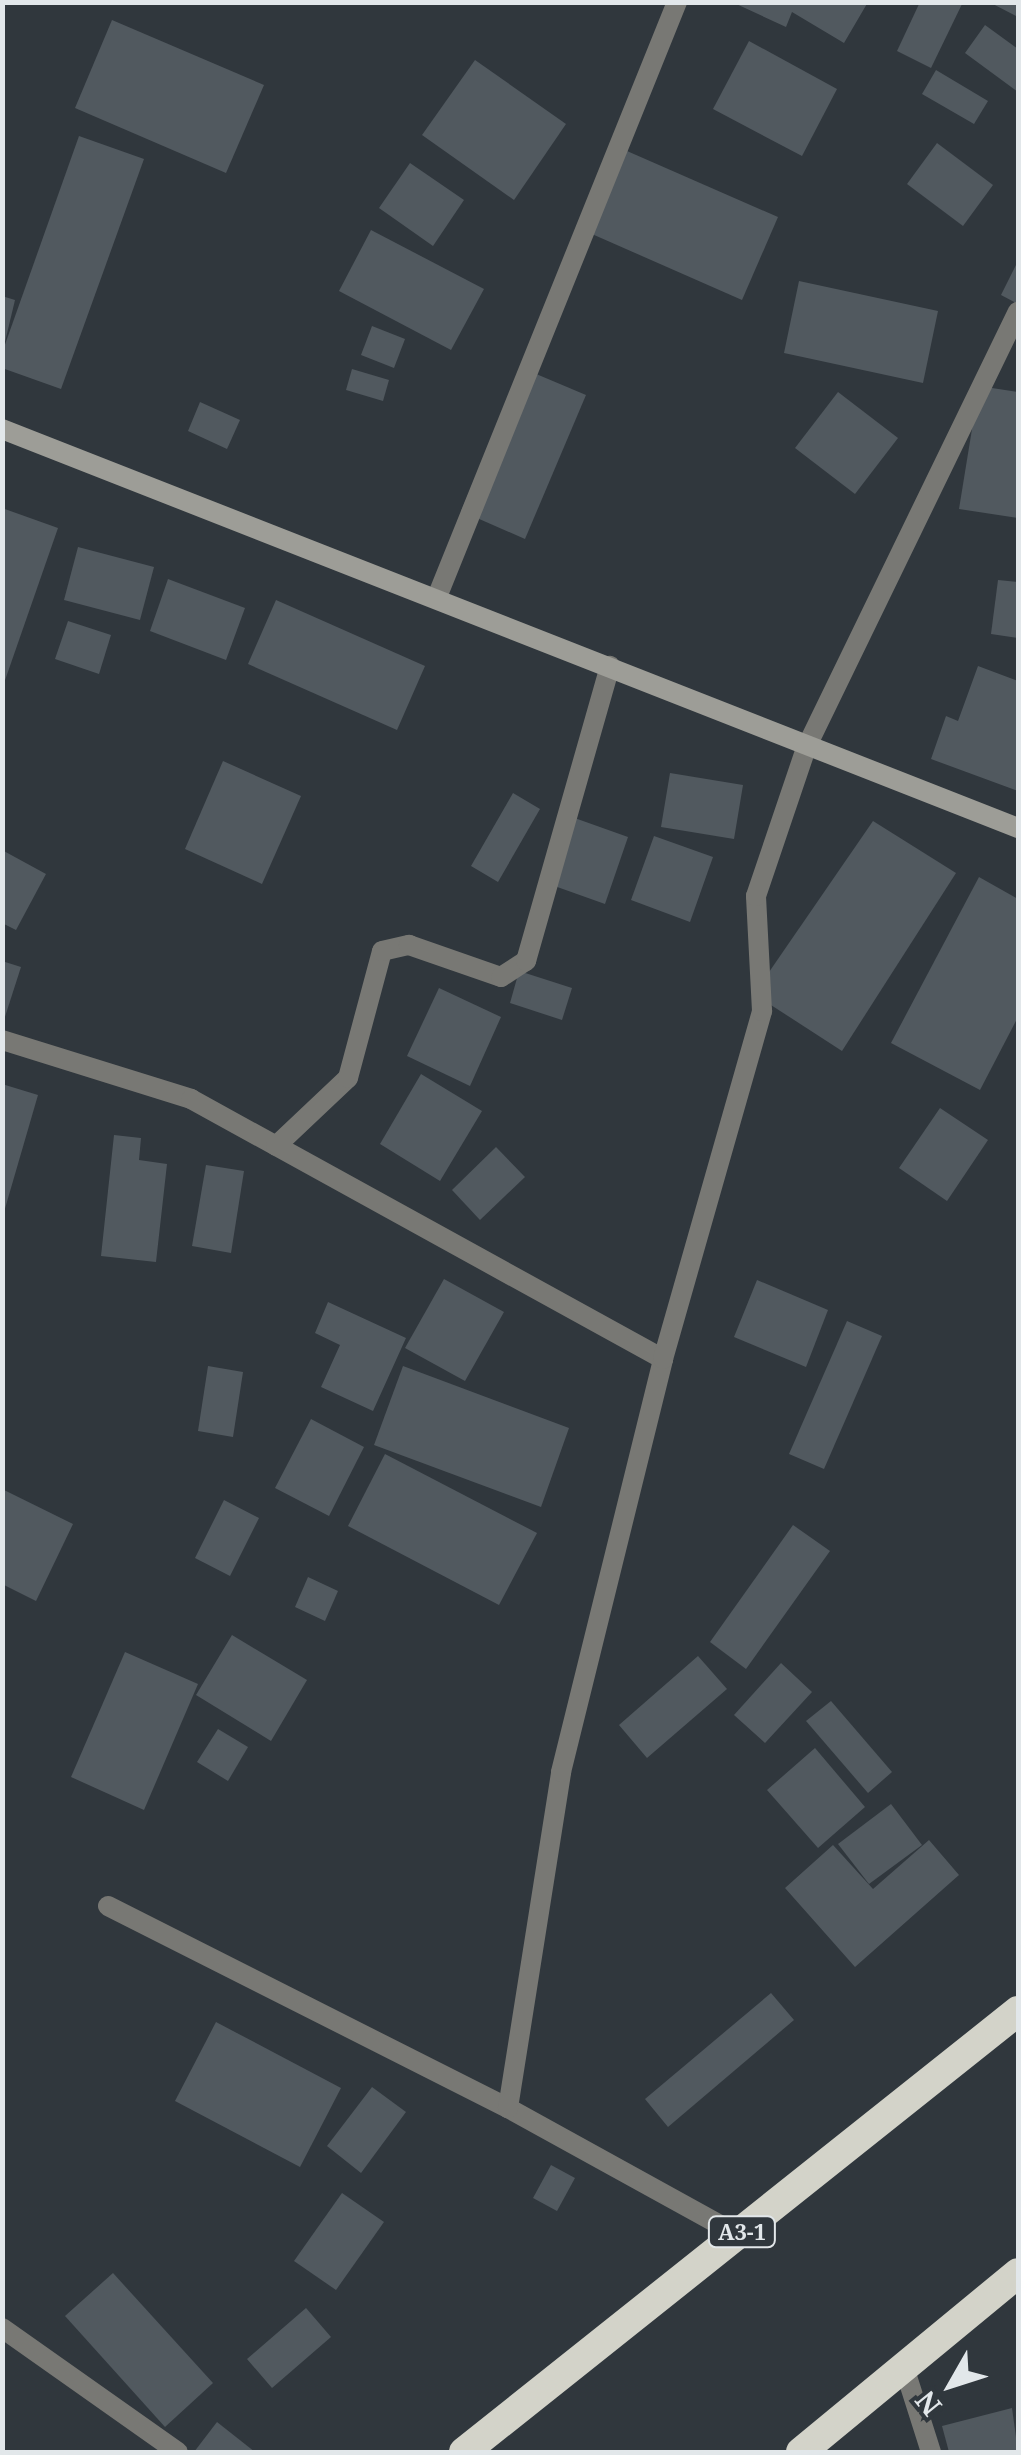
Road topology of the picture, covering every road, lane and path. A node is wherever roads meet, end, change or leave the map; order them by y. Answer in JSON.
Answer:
{"nodes":[{"id":1,"x":677,"y":2,"type":"edge"},
{"id":2,"x":1018,"y":312,"type":"edge"},
{"id":3,"x":2,"y":429,"type":"edge"},
{"id":4,"x":437,"y":597,"type":"junction"},
{"id":5,"x":610,"y":666,"type":"junction"},
{"id":6,"x":806,"y":748,"type":"junction"},
{"id":7,"x":1018,"y":828,"type":"edge"},
{"id":8,"x":2,"y":1040,"type":"edge"},
{"id":9,"x":276,"y":1146,"type":"junction"},
{"id":10,"x":662,"y":1359,"type":"junction"},
{"id":11,"x":108,"y":1906,"type":"dead end"},
{"id":12,"x":1018,"y":2010,"type":"edge"},
{"id":13,"x":508,"y":2108,"type":"junction"},
{"id":14,"x":738,"y":2235,"type":"junction"},
{"id":15,"x":1018,"y":2273,"type":"edge"},
{"id":16,"x":2,"y":2328,"type":"edge"},
{"id":17,"x":904,"y":2367,"type":"junction"},
{"id":18,"x":178,"y":2452,"type":"edge"},
{"id":19,"x":464,"y":2452,"type":"edge"},
{"id":20,"x":801,"y":2452,"type":"edge"},
{"id":21,"x":931,"y":2452,"type":"edge"}],
"edges":[{"from":1,"to":4,"type":"street"},
{"from":2,"to":6,"type":"street"},
{"from":3,"to":4,"type":"main road"},
{"from":4,"to":5,"type":"main road"},
{"from":5,"to":6,"type":"main road"},
{"from":5,"to":9,"type":"street"},
{"from":6,"to":7,"type":"main road"},
{"from":6,"to":10,"type":"street"},
{"from":8,"to":9,"type":"street"},
{"from":9,"to":10,"type":"street"},
{"from":10,"to":13,"type":"street"},
{"from":11,"to":13,"type":"street"},
{"from":12,"to":14,"type":"highway","number":"A3-1"},
{"from":13,"to":14,"type":"street"},
{"from":14,"to":19,"type":"highway","number":"A3-1"},
{"from":15,"to":17,"type":"highway"},
{"from":16,"to":18,"type":"street"},
{"from":17,"to":20,"type":"highway"},
{"from":17,"to":21,"type":"street"}]}
